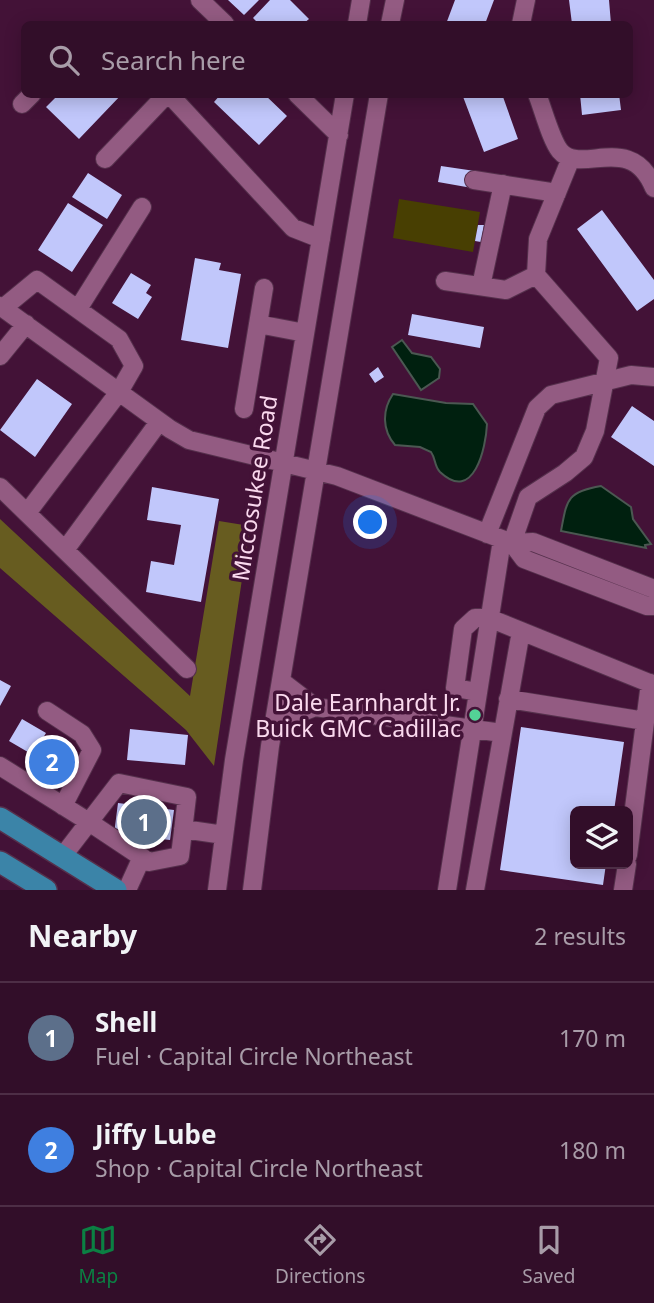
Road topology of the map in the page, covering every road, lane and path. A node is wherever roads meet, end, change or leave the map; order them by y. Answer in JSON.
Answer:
{"nodes":[{"id":1,"x":200,"y":0,"type":"edge"},
{"id":2,"x":361,"y":0,"type":"edge"},
{"id":3,"x":394,"y":0,"type":"edge"},
{"id":4,"x":526,"y":0,"type":"edge"},
{"id":5,"x":222,"y":21,"type":"edge"},
{"id":6,"x":358,"y":21,"type":"edge"},
{"id":7,"x":390,"y":21,"type":"edge"},
{"id":8,"x":522,"y":21,"type":"edge"},
{"id":9,"x":164,"y":98,"type":"edge"},
{"id":10,"x":172,"y":98,"type":"edge"},
{"id":11,"x":300,"y":98,"type":"edge"},
{"id":12,"x":344,"y":98,"type":"edge"},
{"id":13,"x":378,"y":98,"type":"edge"},
{"id":14,"x":539,"y":98,"type":"edge"},
{"id":15,"x":338,"y":135,"type":"junction"},
{"id":16,"x":571,"y":158,"type":"junction"},
{"id":17,"x":106,"y":159,"type":"dead end"},
{"id":18,"x":474,"y":180,"type":"dead end"},
{"id":19,"x":503,"y":184,"type":"junction"},
{"id":20,"x":654,"y":188,"type":"edge"},
{"id":21,"x":557,"y":193,"type":"junction"},
{"id":22,"x":142,"y":207,"type":"dead end"},
{"id":23,"x":321,"y":239,"type":"junction"},
{"id":24,"x":536,"y":275,"type":"junction"},
{"id":25,"x":446,"y":281,"type":"dead end"},
{"id":26,"x":481,"y":286,"type":"junction"},
{"id":27,"x":264,"y":288,"type":"dead end"},
{"id":28,"x":2,"y":307,"type":"edge"},
{"id":29,"x":78,"y":309,"type":"junction"},
{"id":30,"x":26,"y":324,"type":"junction"},
{"id":31,"x":258,"y":324,"type":"junction"},
{"id":32,"x":305,"y":333,"type":"junction"},
{"id":33,"x":0,"y":356,"type":"edge"},
{"id":34,"x":654,"y":377,"type":"edge"},
{"id":35,"x":605,"y":381,"type":"junction"},
{"id":36,"x":119,"y":392,"type":"junction"},
{"id":37,"x":244,"y":409,"type":"dead end"},
{"id":38,"x":159,"y":422,"type":"junction"},
{"id":39,"x":283,"y":461,"type":"junction"},
{"id":40,"x":316,"y":470,"type":"junction"},
{"id":41,"x":0,"y":487,"type":"edge"},
{"id":42,"x":503,"y":493,"type":"junction"},
{"id":43,"x":526,"y":503,"type":"junction"},
{"id":44,"x":27,"y":513,"type":"junction"},
{"id":45,"x":500,"y":539,"type":"junction"},
{"id":46,"x":65,"y":550,"type":"junction"},
{"id":47,"x":654,"y":589,"type":"edge"},
{"id":48,"x":654,"y":606,"type":"edge"},
{"id":49,"x":489,"y":618,"type":"junction"},
{"id":50,"x":521,"y":631,"type":"junction"},
{"id":51,"x":187,"y":669,"type":"dead end"},
{"id":52,"x":281,"y":681,"type":"junction"},
{"id":53,"x":652,"y":684,"type":"edge"},
{"id":54,"x":508,"y":699,"type":"junction"},
{"id":55,"x":316,"y":707,"type":"junction"},
{"id":56,"x":47,"y":711,"type":"dead end"},
{"id":57,"x":645,"y":721,"type":"junction"},
{"id":58,"x":274,"y":723,"type":"junction"},
{"id":59,"x":472,"y":729,"type":"junction"},
{"id":60,"x":502,"y":733,"type":"junction"},
{"id":61,"x":0,"y":766,"type":"edge"},
{"id":62,"x":64,"y":806,"type":"junction"},
{"id":63,"x":633,"y":816,"type":"edge"},
{"id":64,"x":0,"y":818,"type":"edge"},
{"id":65,"x":89,"y":822,"type":"junction"},
{"id":66,"x":183,"y":829,"type":"junction"},
{"id":67,"x":224,"y":835,"type":"junction"},
{"id":68,"x":62,"y":857,"type":"junction"},
{"id":69,"x":142,"y":857,"type":"junction"},
{"id":70,"x":0,"y":862,"type":"edge"},
{"id":71,"x":626,"y":869,"type":"edge"},
{"id":72,"x":214,"y":887,"type":"edge"},
{"id":73,"x":46,"y":890,"type":"edge"},
{"id":74,"x":116,"y":890,"type":"edge"},
{"id":75,"x":127,"y":890,"type":"edge"},
{"id":76,"x":252,"y":890,"type":"edge"},
{"id":77,"x":447,"y":890,"type":"edge"},
{"id":78,"x":475,"y":890,"type":"edge"},
{"id":79,"x":623,"y":890,"type":"edge"}],
"edges":[{"from":1,"to":5,"type":"street"},
{"from":2,"to":6,"type":"street"},
{"from":3,"to":7,"type":"street"},
{"from":4,"to":8,"type":"street"},
{"from":9,"to":17,"type":"street"},
{"from":10,"to":23,"type":"street"},
{"from":11,"to":15,"type":"street"},
{"from":12,"to":15,"type":"street","name":"Miccosukee Road"},
{"from":13,"to":40,"type":"street"},
{"from":14,"to":16,"type":"street"},
{"from":15,"to":23,"type":"street","name":"Miccosukee Road"},
{"from":16,"to":20,"type":"street"},
{"from":16,"to":21,"type":"street"},
{"from":18,"to":19,"type":"street"},
{"from":19,"to":21,"type":"street"},
{"from":19,"to":26,"type":"street"},
{"from":21,"to":24,"type":"street"},
{"from":22,"to":29,"type":"street"},
{"from":23,"to":32,"type":"street","name":"Miccosukee Road"},
{"from":24,"to":26,"type":"street"},
{"from":24,"to":35,"type":"street"},
{"from":25,"to":26,"type":"street"},
{"from":27,"to":31,"type":"street"},
{"from":28,"to":29,"type":"street"},
{"from":28,"to":30,"type":"street"},
{"from":29,"to":36,"type":"street"},
{"from":30,"to":33,"type":"street"},
{"from":30,"to":36,"type":"street"},
{"from":31,"to":32,"type":"street"},
{"from":31,"to":37,"type":"street"},
{"from":32,"to":39,"type":"street","name":"Miccosukee Road"},
{"from":34,"to":35,"type":"street"},
{"from":35,"to":42,"type":"street"},
{"from":35,"to":43,"type":"street"},
{"from":36,"to":38,"type":"street"},
{"from":36,"to":44,"type":"street"},
{"from":38,"to":39,"type":"street"},
{"from":38,"to":46,"type":"street"},
{"from":39,"to":40,"type":"street"},
{"from":39,"to":67,"type":"street","name":"Miccosukee Road"},
{"from":40,"to":45,"type":"street"},
{"from":40,"to":52,"type":"street"},
{"from":41,"to":44,"type":"street"},
{"from":42,"to":43,"type":"street"},
{"from":42,"to":45,"type":"street"},
{"from":43,"to":45,"type":"street"},
{"from":44,"to":46,"type":"street"},
{"from":45,"to":47,"type":"street"},
{"from":45,"to":48,"type":"street"},
{"from":45,"to":49,"type":"street"},
{"from":46,"to":51,"type":"street"},
{"from":49,"to":50,"type":"street"},
{"from":49,"to":59,"type":"street"},
{"from":50,"to":53,"type":"street"},
{"from":50,"to":54,"type":"street"},
{"from":52,"to":55,"type":"street"},
{"from":52,"to":58,"type":"street"},
{"from":53,"to":57,"type":"street"},
{"from":54,"to":57,"type":"street"},
{"from":54,"to":60,"type":"street"},
{"from":55,"to":58,"type":"street"},
{"from":55,"to":59,"type":"street"},
{"from":56,"to":62,"type":"street"},
{"from":57,"to":63,"type":"street"},
{"from":58,"to":76,"type":"street"},
{"from":59,"to":60,"type":"street"},
{"from":59,"to":77,"type":"street"},
{"from":60,"to":78,"type":"street"},
{"from":61,"to":62,"type":"street"},
{"from":62,"to":65,"type":"street"},
{"from":64,"to":68,"type":"main road"},
{"from":65,"to":66,"type":"street"},
{"from":65,"to":68,"type":"street"},
{"from":65,"to":69,"type":"street"},
{"from":66,"to":67,"type":"street"},
{"from":66,"to":69,"type":"street"},
{"from":67,"to":72,"type":"street","name":"Miccosukee Road"},
{"from":68,"to":74,"type":"main road"},
{"from":69,"to":75,"type":"street"},
{"from":70,"to":73,"type":"main road"},
{"from":71,"to":79,"type":"street"}]}
